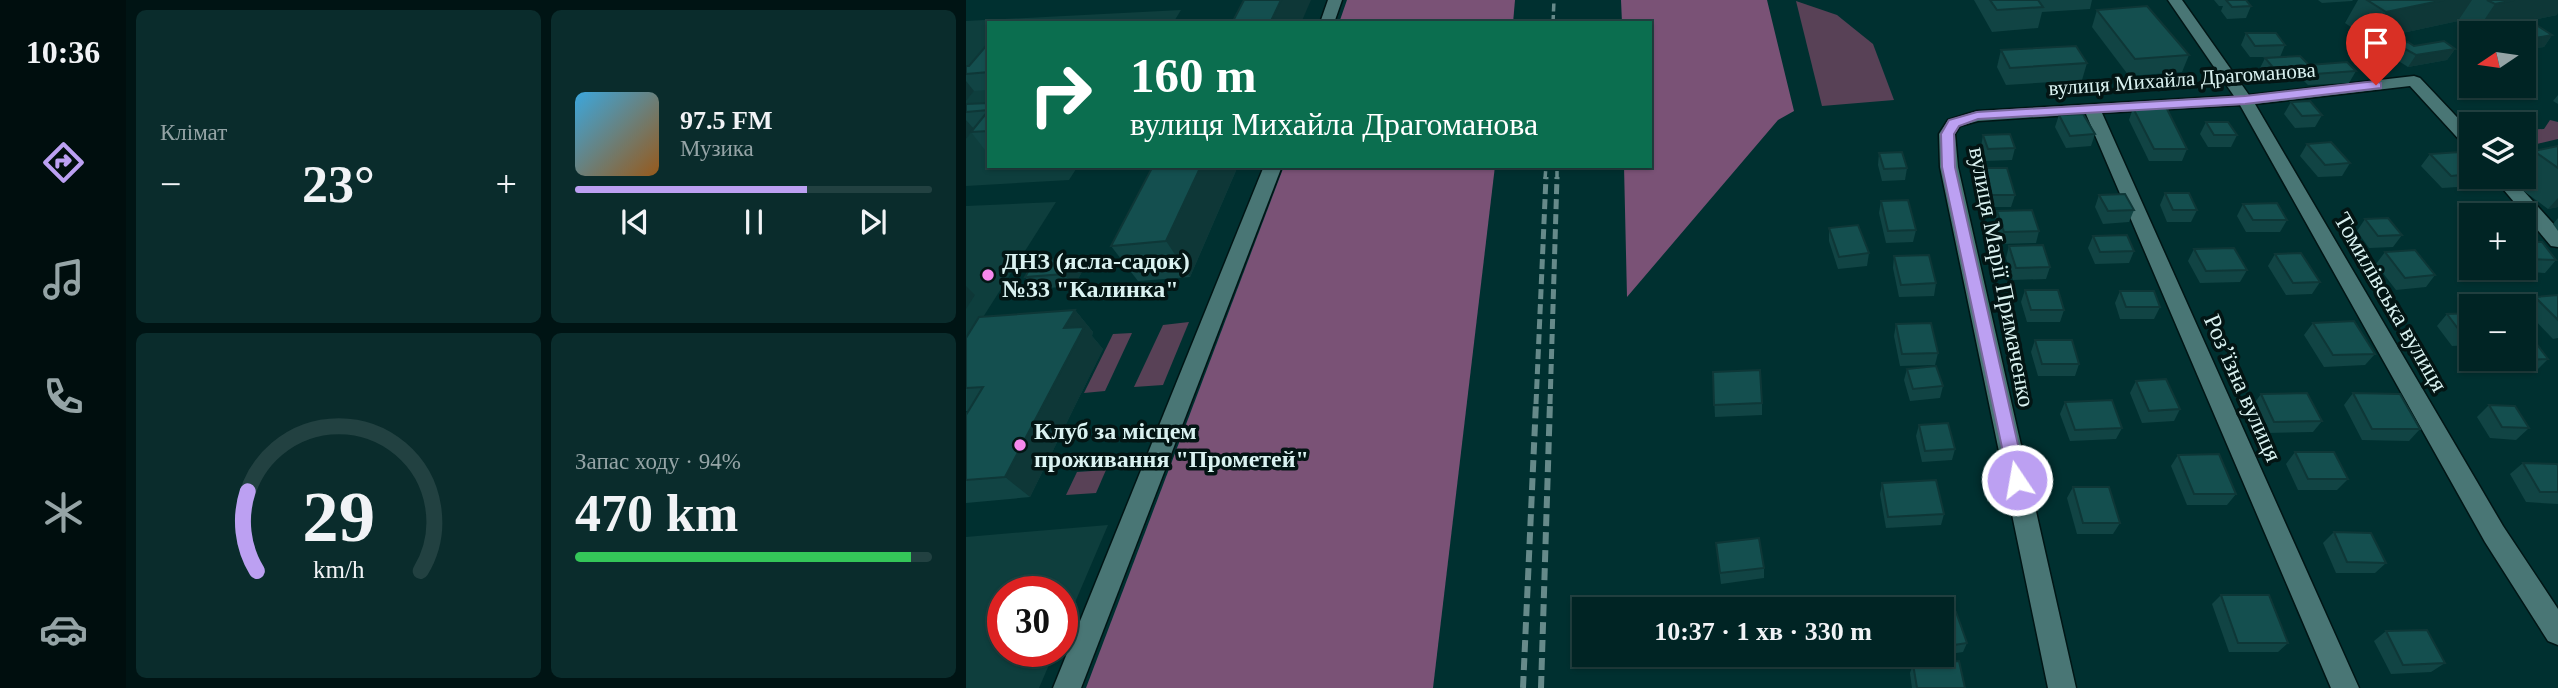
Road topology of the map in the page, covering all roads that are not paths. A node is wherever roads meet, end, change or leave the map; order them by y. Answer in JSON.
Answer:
{"nodes":[{"id":1,"x":1335,"y":0,"type":"edge"},
{"id":2,"x":2175,"y":0,"type":"edge"},
{"id":3,"x":1327,"y":21,"type":"edge"},
{"id":4,"x":2245,"y":100,"type":"junction"},
{"id":5,"x":2092,"y":109,"type":"junction"},
{"id":6,"x":1954,"y":123,"type":"joint"},
{"id":7,"x":2459,"y":129,"type":"edge"},
{"id":8,"x":1272,"y":168,"type":"edge"},
{"id":9,"x":2512,"y":189,"type":"edge"},
{"id":10,"x":2558,"y":242,"type":"edge"},
{"id":11,"x":2558,"y":632,"type":"edge"},
{"id":12,"x":1067,"y":688,"type":"edge"},
{"id":13,"x":2062,"y":688,"type":"edge"},
{"id":14,"x":2345,"y":688,"type":"edge"}],
"edges":[{"from":1,"to":3,"type":"street"},
{"from":2,"to":4,"type":"street","name":"Томилівська вулиця"},
{"from":4,"to":5,"type":"street","name":"вулиця Михайла Драгоманова"},
{"from":4,"to":7,"type":"street","name":"вулиця Михайла Драгоманова"},
{"from":4,"to":11,"type":"street","name":"Томилівська вулиця"},
{"from":5,"to":6,"type":"street","name":"вулиця Михайла Драгоманова"},
{"from":5,"to":14,"type":"street","name":"Розʼїзна вулиця"},
{"from":6,"to":13,"type":"street","name":"вулиця Марії Примаченко"},
{"from":8,"to":12,"type":"street"},
{"from":9,"to":10,"type":"street"}]}
